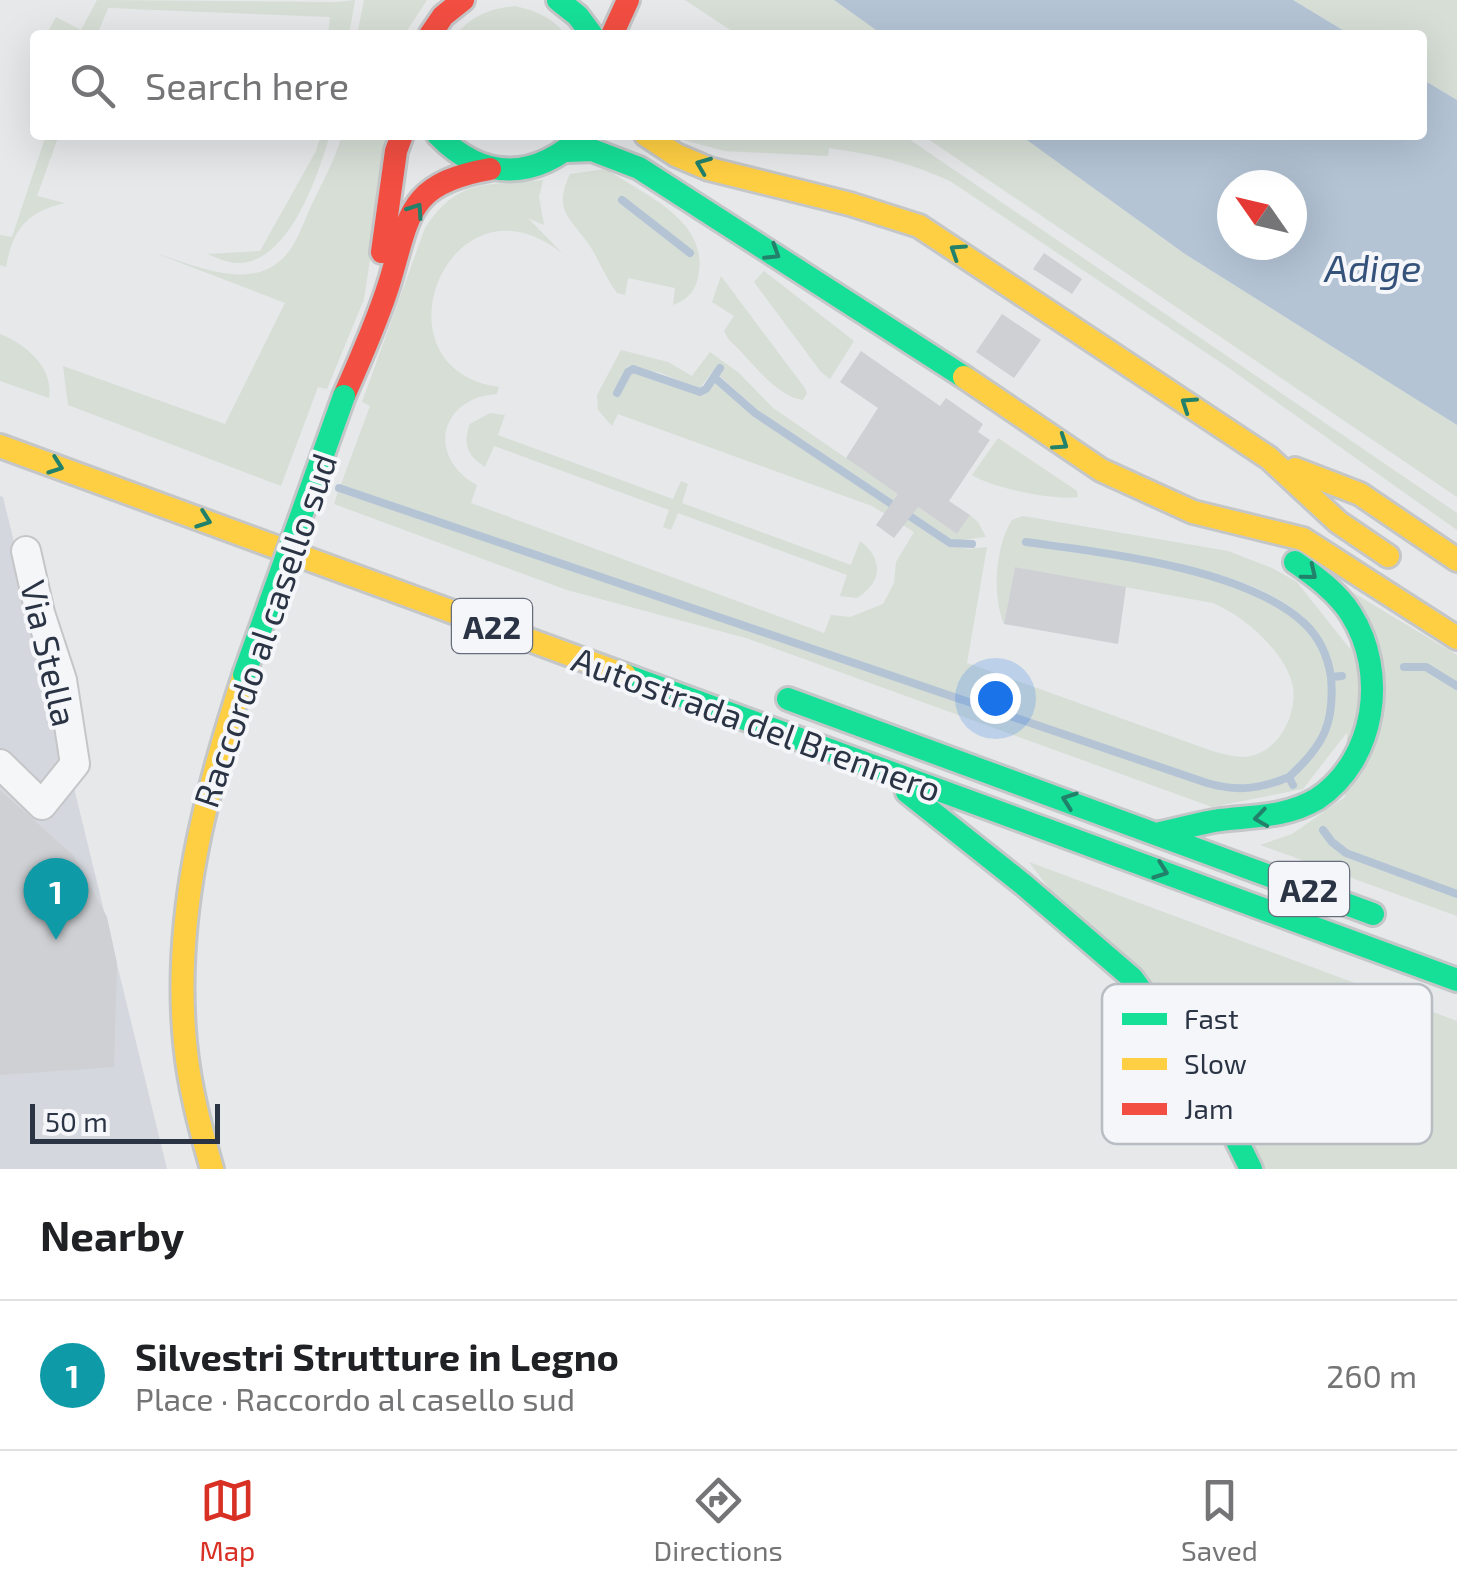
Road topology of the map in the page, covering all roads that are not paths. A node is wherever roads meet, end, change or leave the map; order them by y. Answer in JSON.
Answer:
{"nodes":[{"id":1,"x":463,"y":0,"type":"edge"},
{"id":2,"x":558,"y":0,"type":"edge"},
{"id":3,"x":628,"y":0,"type":"edge"},
{"id":4,"x":433,"y":30,"type":"edge"},
{"id":5,"x":588,"y":30,"type":"edge"},
{"id":6,"x":614,"y":30,"type":"edge"},
{"id":7,"x":400,"y":140,"type":"edge"},
{"id":8,"x":443,"y":140,"type":"edge"},
{"id":9,"x":655,"y":140,"type":"edge"},
{"id":10,"x":575,"y":143,"type":"edge"},
{"id":11,"x":490,"y":168,"type":"junction"},
{"id":12,"x":371,"y":334,"type":"junction"},
{"id":13,"x":0,"y":446,"type":"edge"},
{"id":14,"x":1269,"y":458,"type":"junction"},
{"id":15,"x":277,"y":514,"type":"dead end"},
{"id":16,"x":1228,"y":522,"type":"junction"},
{"id":17,"x":314,"y":527,"type":"dead end"},
{"id":18,"x":26,"y":550,"type":"dead end"},
{"id":19,"x":1457,"y":560,"type":"edge"},
{"id":20,"x":1412,"y":573,"type":"dead end"},
{"id":21,"x":1457,"y":638,"type":"edge"},
{"id":22,"x":774,"y":694,"type":"dead end"},
{"id":23,"x":0,"y":764,"type":"edge"},
{"id":24,"x":872,"y":765,"type":"junction"},
{"id":25,"x":1160,"y":834,"type":"junction"},
{"id":26,"x":1394,"y":922,"type":"dead end"},
{"id":27,"x":1457,"y":980,"type":"edge"},
{"id":28,"x":1136,"y":984,"type":"edge"},
{"id":29,"x":1238,"y":1144,"type":"edge"},
{"id":30,"x":212,"y":1169,"type":"edge"},
{"id":31,"x":1251,"y":1169,"type":"edge"}],
"edges":[{"from":1,"to":4,"type":"main road"},
{"from":2,"to":5,"type":"main road"},
{"from":3,"to":6,"type":"main road"},
{"from":7,"to":12,"type":"main road","name":"Raccordo al casello sud"},
{"from":8,"to":11,"type":"main road"},
{"from":14,"to":9,"type":"main road","one_way":true},
{"from":10,"to":11,"type":"main road","name":"Raccordo al casello sud"},
{"from":10,"to":16,"type":"main road","one_way":true},
{"from":12,"to":11,"type":"main road","name":"Raccordo al casello sud","one_way":true},
{"from":12,"to":30,"type":"main road","name":"Raccordo al casello sud","bridge":true},
{"from":13,"to":24,"type":"main road","name":"Autostrada del Brennero","number":"A22","one_way":true},
{"from":14,"to":19,"type":"main road"},
{"from":14,"to":20,"type":"main road"},
{"from":15,"to":17,"type":"main road"},
{"from":16,"to":21,"type":"main road"},
{"from":16,"to":25,"type":"main road","one_way":true},
{"from":18,"to":23,"type":"street","name":"Via Stella"},
{"from":25,"to":22,"type":"main road","name":"Autostrada del Brennero","number":"A22","one_way":true},
{"from":24,"to":27,"type":"main road","name":"Autostrada del Brennero","number":"A22","one_way":true},
{"from":24,"to":28,"type":"main road"},
{"from":25,"to":26,"type":"main road","name":"Autostrada del Brennero","number":"A22"},
{"from":29,"to":31,"type":"main road"}]}
